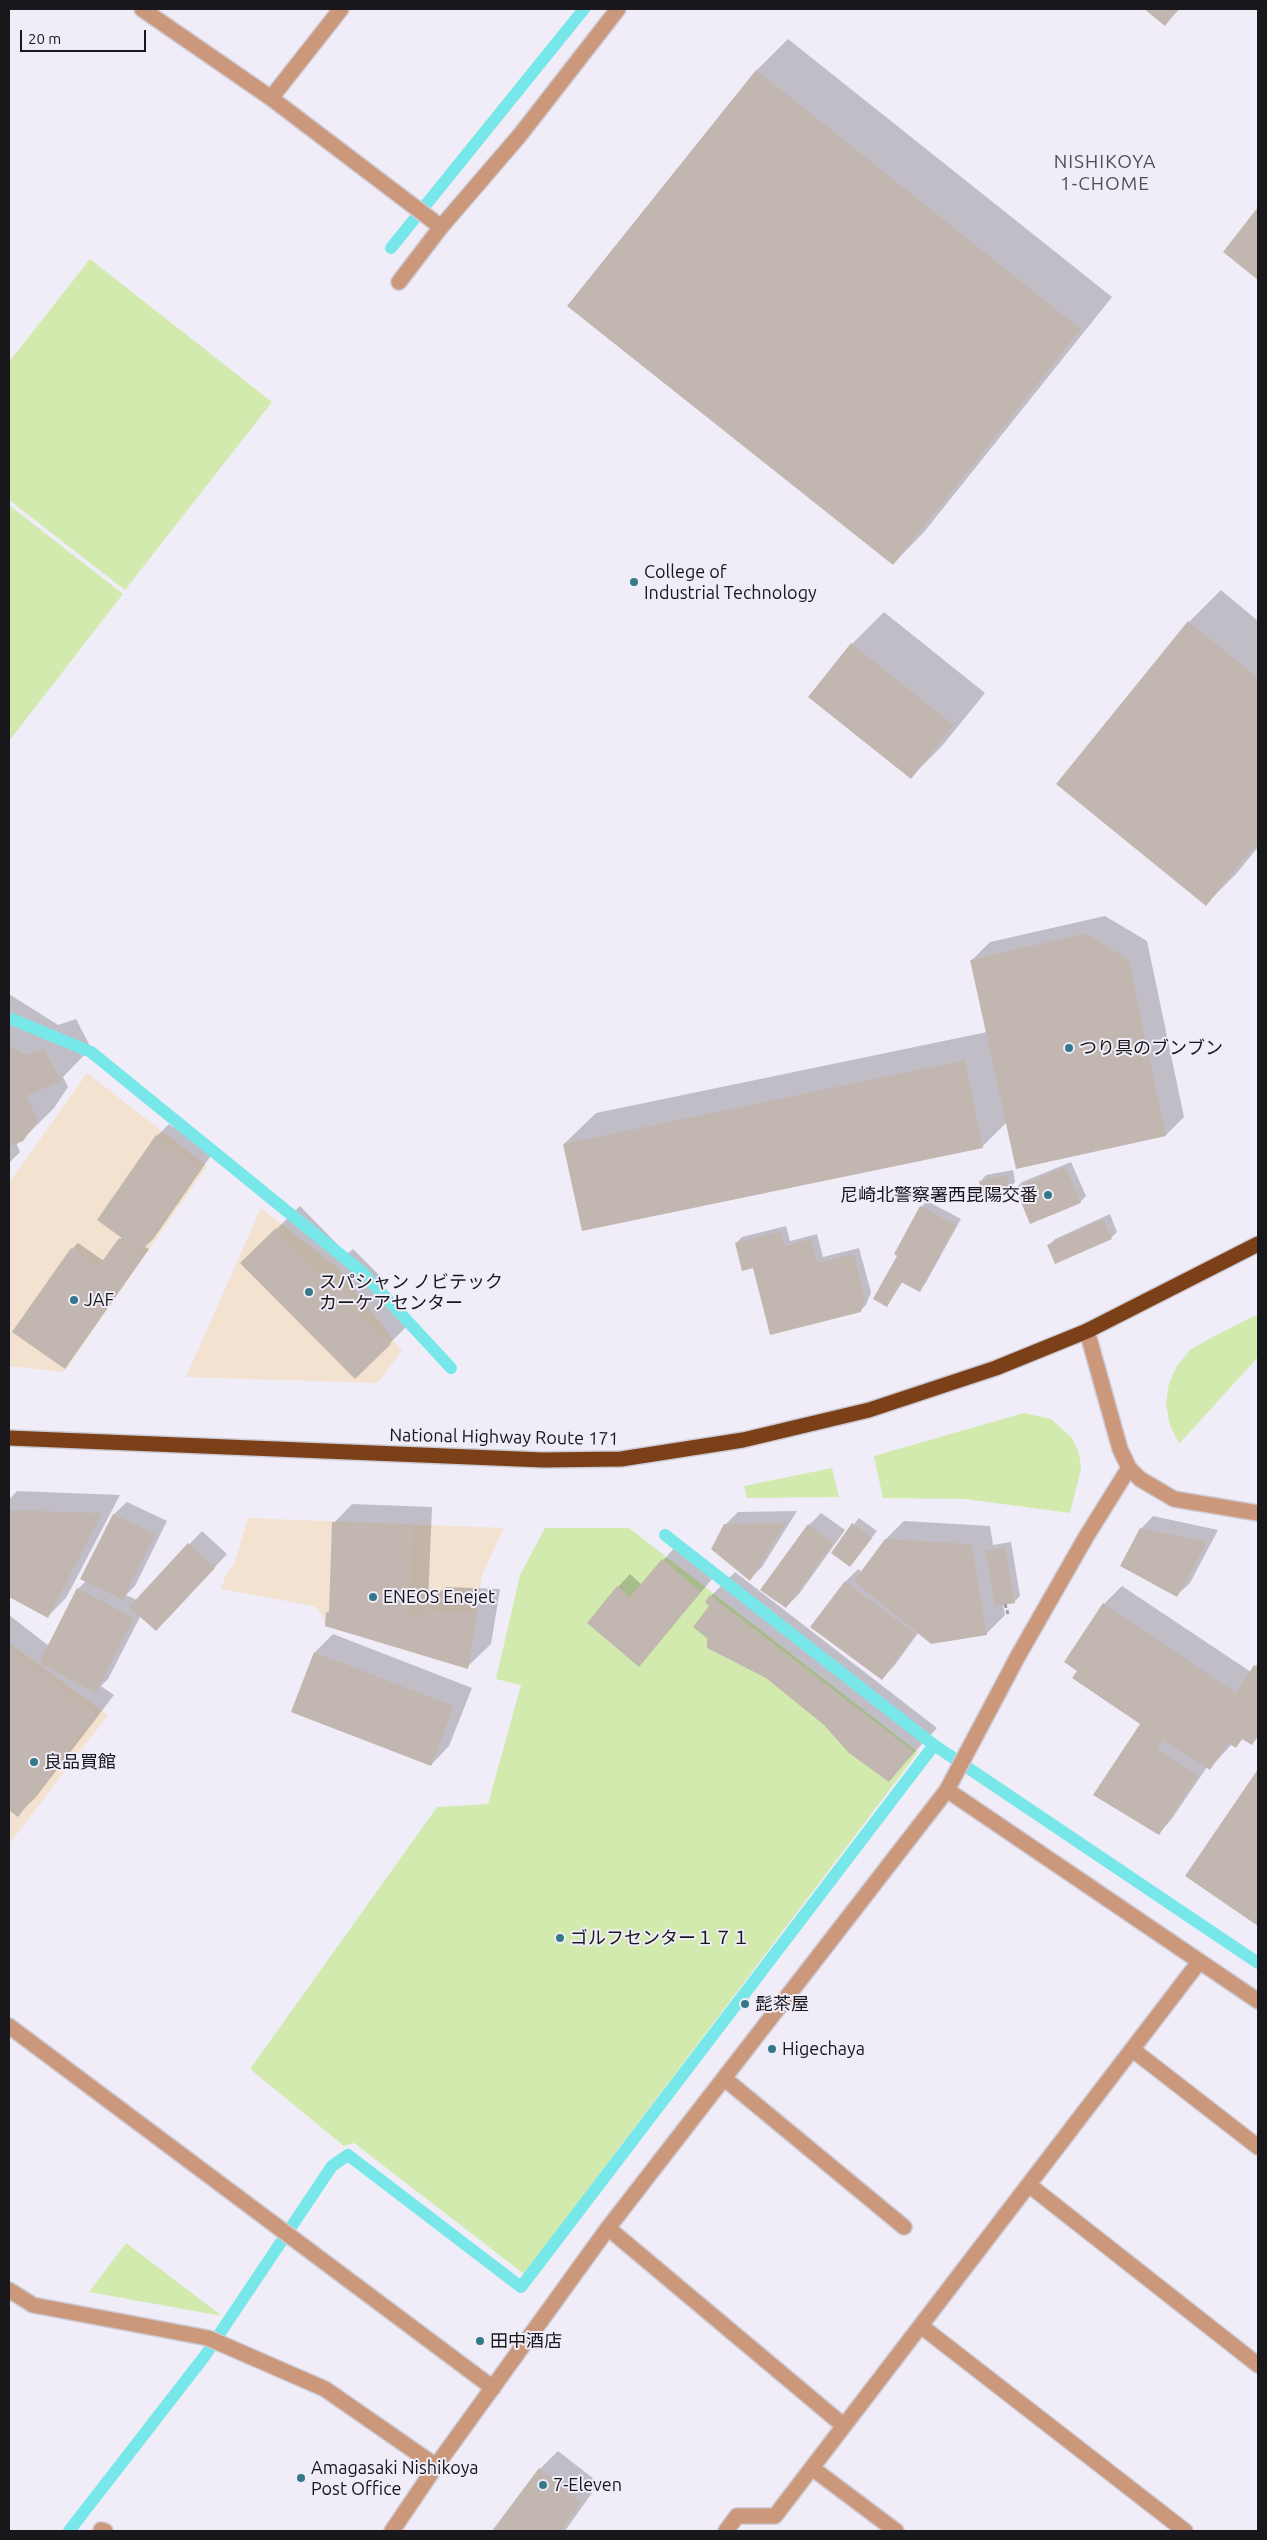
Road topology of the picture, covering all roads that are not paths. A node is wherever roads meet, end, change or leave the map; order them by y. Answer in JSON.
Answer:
{"nodes":[{"id":1,"x":142,"y":9,"type":"edge"},
{"id":2,"x":341,"y":9,"type":"edge"},
{"id":3,"x":618,"y":9,"type":"edge"},
{"id":4,"x":271,"y":98,"type":"junction"},
{"id":5,"x":441,"y":227,"type":"junction"},
{"id":6,"x":399,"y":282,"type":"dead end"},
{"id":7,"x":1258,"y":1244,"type":"edge"},
{"id":8,"x":1087,"y":1331,"type":"junction"},
{"id":9,"x":9,"y":1430,"type":"edge"},
{"id":10,"x":9,"y":1438,"type":"edge"},
{"id":11,"x":72,"y":1441,"type":"junction"},
{"id":12,"x":9,"y":1449,"type":"edge"},
{"id":13,"x":1129,"y":1468,"type":"junction"},
{"id":14,"x":1258,"y":1513,"type":"edge"},
{"id":15,"x":947,"y":1790,"type":"junction"},
{"id":16,"x":1200,"y":1962,"type":"junction"},
{"id":17,"x":1258,"y":2002,"type":"edge"},
{"id":18,"x":9,"y":2026,"type":"edge"},
{"id":19,"x":1133,"y":2050,"type":"junction"},
{"id":20,"x":725,"y":2079,"type":"junction"},
{"id":21,"x":1258,"y":2147,"type":"edge"},
{"id":22,"x":1029,"y":2185,"type":"junction"},
{"id":23,"x":904,"y":2227,"type":"dead end"},
{"id":24,"x":608,"y":2228,"type":"junction"},
{"id":25,"x":9,"y":2290,"type":"edge"},
{"id":26,"x":921,"y":2326,"type":"junction"},
{"id":27,"x":1258,"y":2365,"type":"edge"},
{"id":28,"x":494,"y":2388,"type":"junction"},
{"id":29,"x":844,"y":2426,"type":"junction"},
{"id":30,"x":436,"y":2466,"type":"junction"},
{"id":31,"x":812,"y":2468,"type":"junction"},
{"id":32,"x":392,"y":2531,"type":"edge"},
{"id":33,"x":726,"y":2531,"type":"edge"},
{"id":34,"x":896,"y":2531,"type":"edge"},
{"id":35,"x":1185,"y":2531,"type":"edge"}],
"edges":[{"from":1,"to":4,"type":"street"},
{"from":2,"to":4,"type":"street"},
{"from":3,"to":5,"type":"street"},
{"from":4,"to":5,"type":"street"},
{"from":5,"to":6,"type":"street"},
{"from":7,"to":8,"type":"highway","name":"National Highway Route 171"},
{"from":8,"to":11,"type":"highway","name":"National Highway Route 171"},
{"from":8,"to":13,"type":"street"},
{"from":9,"to":11,"type":"highway"},
{"from":10,"to":11,"type":"highway","name":"National Highway Route 171"},
{"from":11,"to":12,"type":"highway"},
{"from":13,"to":14,"type":"street"},
{"from":13,"to":15,"type":"street"},
{"from":15,"to":16,"type":"street"},
{"from":15,"to":20,"type":"street"},
{"from":16,"to":17,"type":"street"},
{"from":16,"to":19,"type":"street"},
{"from":18,"to":28,"type":"street"},
{"from":19,"to":21,"type":"street"},
{"from":19,"to":22,"type":"street"},
{"from":20,"to":23,"type":"street"},
{"from":20,"to":24,"type":"street"},
{"from":22,"to":26,"type":"street"},
{"from":22,"to":27,"type":"street"},
{"from":24,"to":28,"type":"street"},
{"from":24,"to":29,"type":"street"},
{"from":25,"to":30,"type":"street"},
{"from":26,"to":29,"type":"street"},
{"from":26,"to":35,"type":"street"},
{"from":28,"to":30,"type":"street"},
{"from":29,"to":31,"type":"street"},
{"from":30,"to":32,"type":"street"},
{"from":31,"to":33,"type":"street"},
{"from":31,"to":34,"type":"street"}]}
